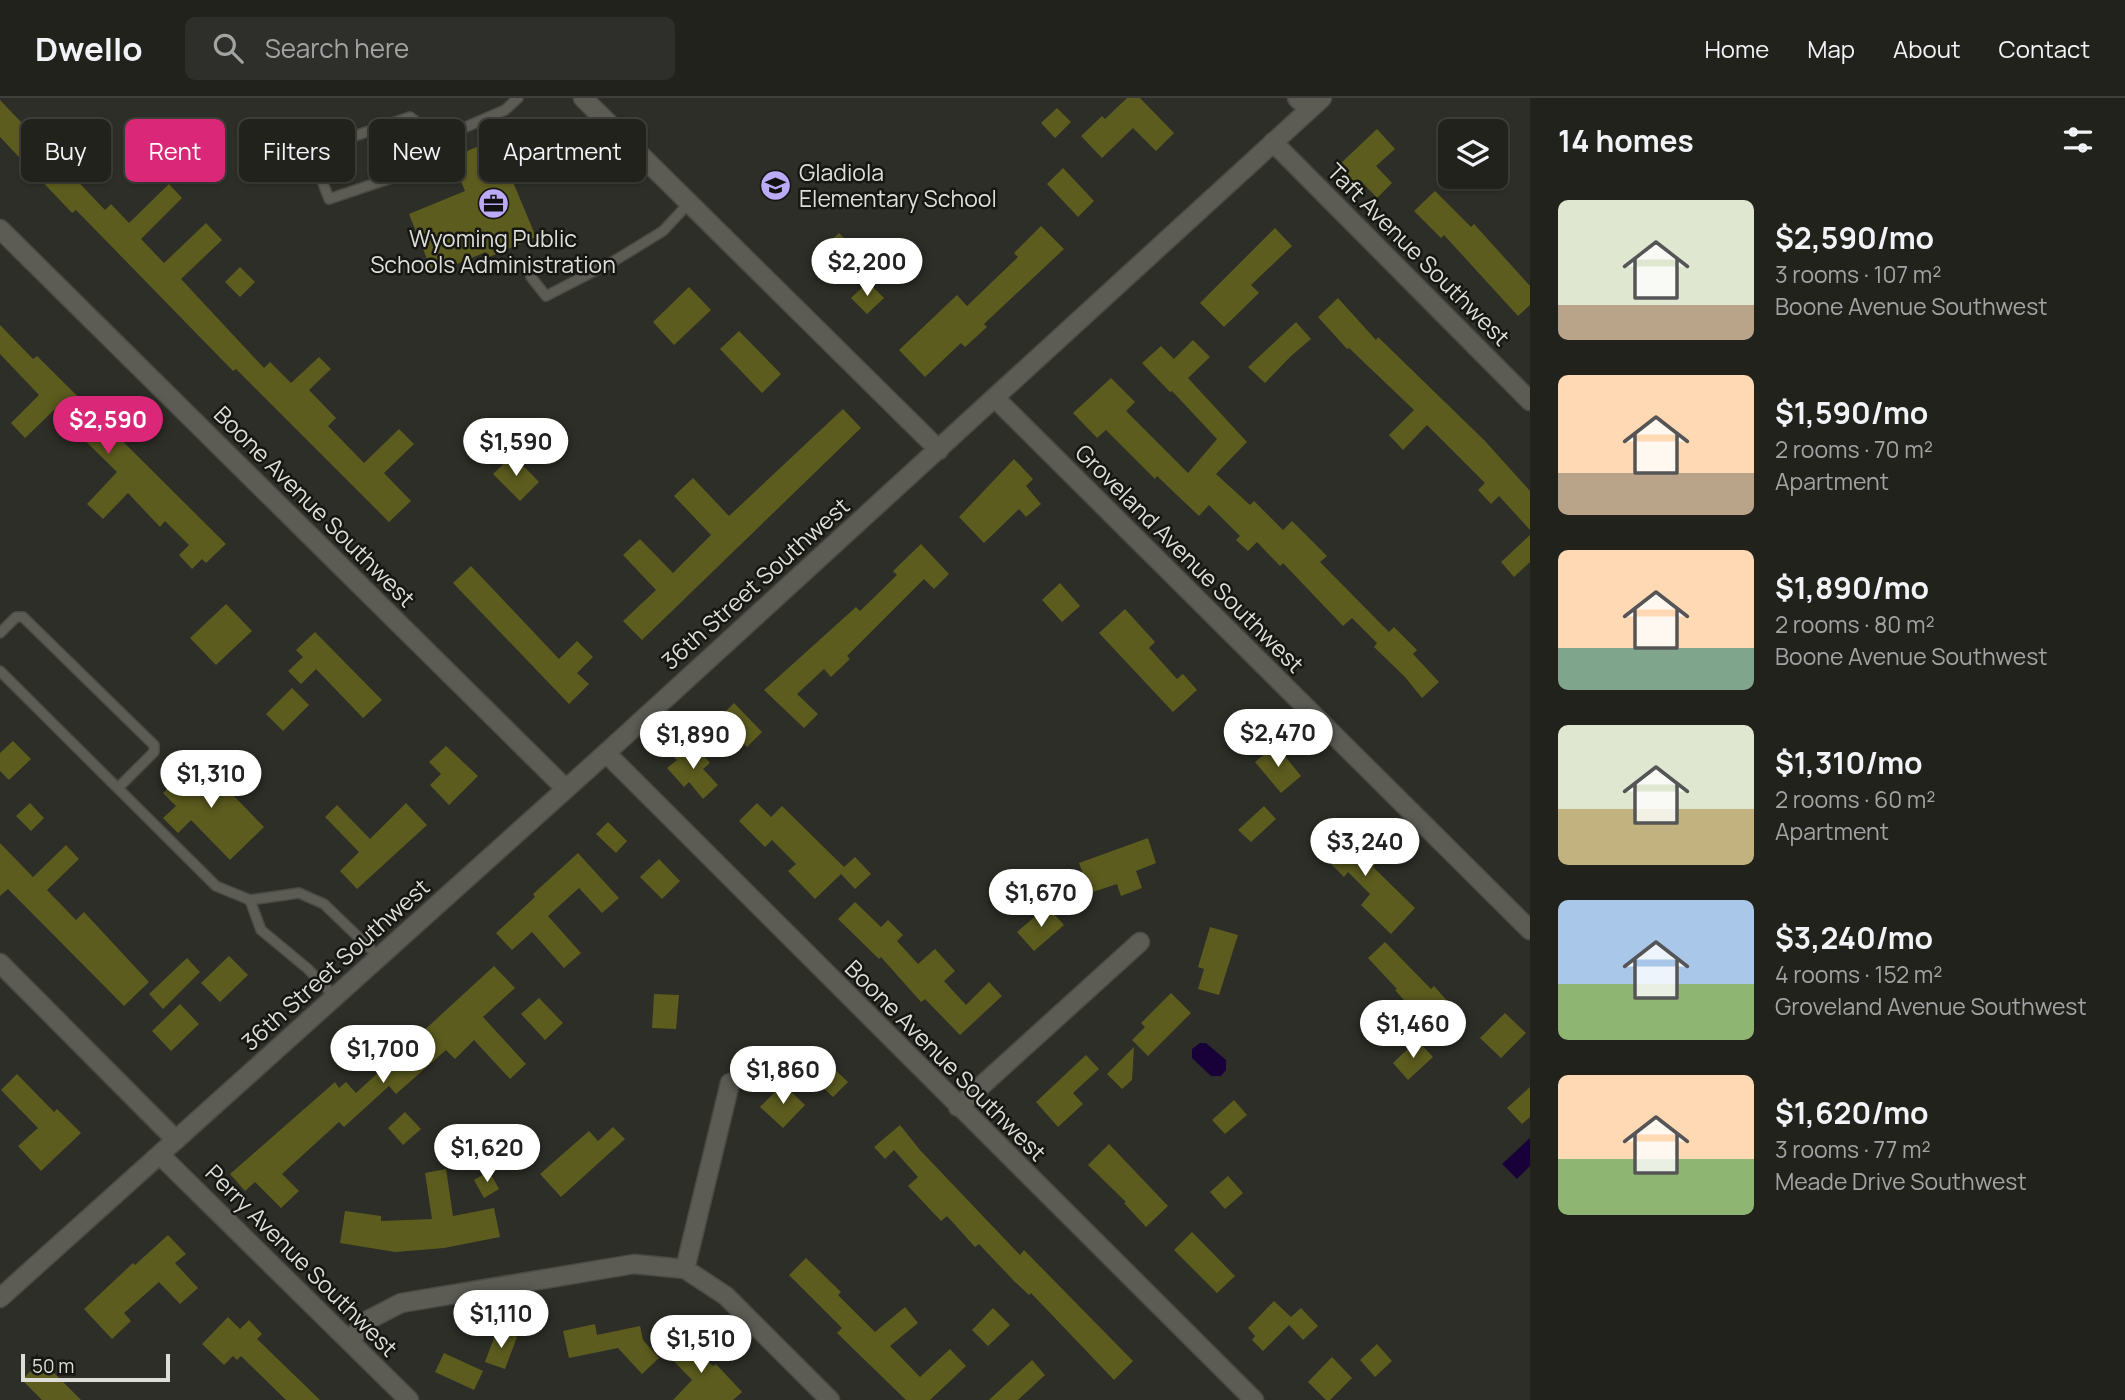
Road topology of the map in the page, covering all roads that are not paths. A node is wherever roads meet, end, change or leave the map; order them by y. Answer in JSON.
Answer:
{"nodes":[{"id":1,"x":518,"y":98,"type":"edge"},
{"id":2,"x":583,"y":98,"type":"edge"},
{"id":3,"x":1309,"y":102,"type":"edge"},
{"id":4,"x":465,"y":127,"type":"edge"},
{"id":5,"x":438,"y":139,"type":"joint"},
{"id":6,"x":1273,"y":142,"type":"junction"},
{"id":7,"x":689,"y":203,"type":"junction"},
{"id":8,"x":0,"y":229,"type":"edge"},
{"id":9,"x":531,"y":276,"type":"dead end"},
{"id":10,"x":995,"y":398,"type":"junction"},
{"id":11,"x":1530,"y":401,"type":"edge"},
{"id":12,"x":939,"y":450,"type":"junction"},
{"id":13,"x":0,"y":633,"type":"edge"},
{"id":14,"x":0,"y":671,"type":"edge"},
{"id":15,"x":606,"y":753,"type":"junction"},
{"id":16,"x":118,"y":788,"type":"junction"},
{"id":17,"x":566,"y":789,"type":"junction"},
{"id":18,"x":250,"y":900,"type":"junction"},
{"id":19,"x":1530,"y":930,"type":"edge"},
{"id":20,"x":1140,"y":942,"type":"dead end"},
{"id":21,"x":379,"y":957,"type":"junction"},
{"id":22,"x":0,"y":963,"type":"edge"},
{"id":23,"x":335,"y":997,"type":"junction"},
{"id":24,"x":730,"y":1083,"type":"dead end"},
{"id":25,"x":958,"y":1107,"type":"junction"},
{"id":26,"x":176,"y":1140,"type":"junction"},
{"id":27,"x":160,"y":1155,"type":"junction"},
{"id":28,"x":685,"y":1269,"type":"junction"},
{"id":29,"x":0,"y":1298,"type":"edge"},
{"id":30,"x":349,"y":1340,"type":"junction"},
{"id":31,"x":409,"y":1400,"type":"edge"},
{"id":32,"x":830,"y":1400,"type":"edge"},
{"id":33,"x":1254,"y":1400,"type":"edge"}],
"edges":[{"from":1,"to":4,"type":"lane"},
{"from":2,"to":7,"type":"street"},
{"from":3,"to":6,"type":"street","name":"36th Street Southwest"},
{"from":5,"to":5,"type":"lane"},
{"from":6,"to":10,"type":"street","name":"36th Street Southwest"},
{"from":6,"to":11,"type":"street","name":"Taft Avenue Southwest"},
{"from":7,"to":9,"type":"lane"},
{"from":7,"to":12,"type":"street"},
{"from":8,"to":17,"type":"street","name":"Boone Avenue Southwest"},
{"from":10,"to":12,"type":"street","name":"36th Street Southwest"},
{"from":10,"to":19,"type":"street","name":"Groveland Avenue Southwest"},
{"from":12,"to":15,"type":"street","name":"36th Street Southwest"},
{"from":13,"to":16,"type":"lane"},
{"from":14,"to":16,"type":"lane"},
{"from":15,"to":17,"type":"street","name":"36th Street Southwest"},
{"from":15,"to":25,"type":"street","name":"Boone Avenue Southwest"},
{"from":16,"to":18,"type":"lane"},
{"from":17,"to":21,"type":"street","name":"36th Street Southwest"},
{"from":18,"to":21,"type":"lane"},
{"from":18,"to":23,"type":"lane"},
{"from":20,"to":25,"type":"street"},
{"from":21,"to":23,"type":"street","name":"36th Street Southwest"},
{"from":22,"to":26,"type":"street"},
{"from":23,"to":26,"type":"street","name":"36th Street Southwest"},
{"from":24,"to":28,"type":"street"},
{"from":25,"to":33,"type":"street","name":"Boone Avenue Southwest"},
{"from":26,"to":27,"type":"street","name":"36th Street Southwest"},
{"from":27,"to":29,"type":"street","name":"36th Street Southwest"},
{"from":27,"to":30,"type":"street","name":"Perry Avenue Southwest"},
{"from":28,"to":30,"type":"street"},
{"from":28,"to":32,"type":"street"},
{"from":30,"to":31,"type":"street","name":"Perry Avenue Southwest"}]}
